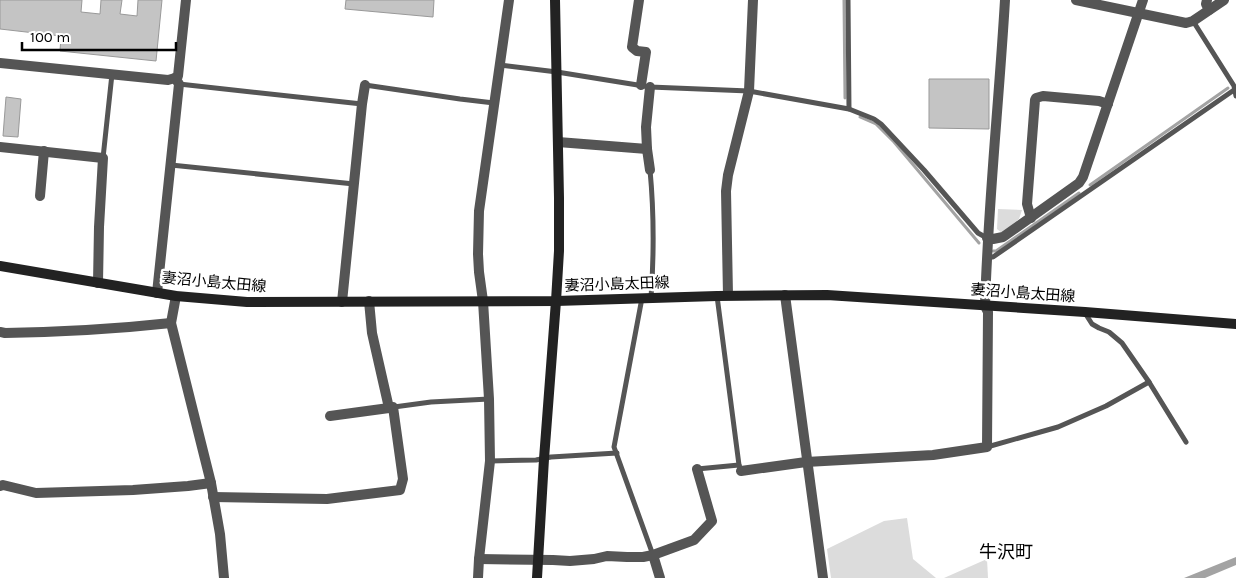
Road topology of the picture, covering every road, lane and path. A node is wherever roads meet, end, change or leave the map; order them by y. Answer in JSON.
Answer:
{"nodes":[{"id":1,"x":186,"y":0,"type":"edge"},
{"id":2,"x":509,"y":0,"type":"edge"},
{"id":3,"x":555,"y":0,"type":"edge"},
{"id":4,"x":639,"y":0,"type":"edge"},
{"id":5,"x":753,"y":0,"type":"edge"},
{"id":6,"x":848,"y":0,"type":"edge"},
{"id":7,"x":1004,"y":0,"type":"edge"},
{"id":8,"x":1076,"y":0,"type":"edge"},
{"id":9,"x":1143,"y":0,"type":"edge"},
{"id":10,"x":1224,"y":0,"type":"edge"},
{"id":11,"x":1208,"y":5,"type":"edge"},
{"id":12,"x":1139,"y":13,"type":"junction"},
{"id":13,"x":1193,"y":21,"type":"junction"},
{"id":14,"x":0,"y":63,"type":"edge"},
{"id":15,"x":500,"y":65,"type":"junction"},
{"id":16,"x":557,"y":72,"type":"junction"},
{"id":17,"x":112,"y":74,"type":"junction"},
{"id":18,"x":177,"y":81,"type":"junction"},
{"id":19,"x":365,"y":85,"type":"joint"},
{"id":20,"x":646,"y":86,"type":"junction"},
{"id":21,"x":749,"y":91,"type":"junction"},
{"id":22,"x":1235,"y":93,"type":"edge"},
{"id":23,"x":494,"y":103,"type":"junction"},
{"id":24,"x":362,"y":104,"type":"junction"},
{"id":25,"x":1108,"y":104,"type":"junction"},
{"id":26,"x":849,"y":109,"type":"junction"},
{"id":27,"x":558,"y":142,"type":"junction"},
{"id":28,"x":0,"y":147,"type":"edge"},
{"id":29,"x":647,"y":149,"type":"junction"},
{"id":30,"x":44,"y":151,"type":"junction"},
{"id":31,"x":103,"y":158,"type":"junction"},
{"id":32,"x":171,"y":165,"type":"junction"},
{"id":33,"x":650,"y":170,"type":"joint"},
{"id":34,"x":354,"y":184,"type":"junction"},
{"id":35,"x":40,"y":196,"type":"dead end"},
{"id":36,"x":1030,"y":218,"type":"junction"},
{"id":37,"x":987,"y":238,"type":"junction"},
{"id":38,"x":986,"y":257,"type":"junction"},
{"id":39,"x":0,"y":266,"type":"edge"},
{"id":40,"x":98,"y":283,"type":"junction"},
{"id":41,"x":157,"y":293,"type":"junction"},
{"id":42,"x":728,"y":295,"type":"junction"},
{"id":43,"x":785,"y":295,"type":"junction"},
{"id":44,"x":176,"y":296,"type":"junction"},
{"id":45,"x":717,"y":296,"type":"junction"},
{"id":46,"x":647,"y":298,"type":"junction"},
{"id":47,"x":369,"y":301,"type":"junction"},
{"id":48,"x":483,"y":301,"type":"junction"},
{"id":49,"x":556,"y":301,"type":"junction"},
{"id":50,"x":342,"y":302,"type":"junction"},
{"id":51,"x":985,"y":306,"type":"junction"},
{"id":52,"x":1085,"y":312,"type":"junction"},
{"id":53,"x":171,"y":323,"type":"junction"},
{"id":54,"x":1236,"y":324,"type":"edge"},
{"id":55,"x":0,"y":332,"type":"edge"},
{"id":56,"x":1149,"y":382,"type":"junction"},
{"id":57,"x":489,"y":399,"type":"junction"},
{"id":58,"x":391,"y":408,"type":"junction"},
{"id":59,"x":330,"y":416,"type":"dead end"},
{"id":60,"x":1186,"y":442,"type":"dead end"},
{"id":61,"x":987,"y":447,"type":"junction"},
{"id":62,"x":617,"y":453,"type":"junction"},
{"id":63,"x":544,"y":459,"type":"junction"},
{"id":64,"x":490,"y":461,"type":"junction"},
{"id":65,"x":806,"y":462,"type":"junction"},
{"id":66,"x":740,"y":468,"type":"junction"},
{"id":67,"x":697,"y":469,"type":"joint"},
{"id":68,"x":211,"y":483,"type":"junction"},
{"id":69,"x":0,"y":486,"type":"edge"},
{"id":70,"x":213,"y":497,"type":"junction"},
{"id":71,"x":653,"y":555,"type":"junction"},
{"id":72,"x":479,"y":559,"type":"junction"},
{"id":73,"x":538,"y":559,"type":"junction"},
{"id":74,"x":224,"y":578,"type":"edge"},
{"id":75,"x":478,"y":578,"type":"edge"},
{"id":76,"x":537,"y":578,"type":"edge"},
{"id":77,"x":660,"y":578,"type":"edge"},
{"id":78,"x":822,"y":578,"type":"edge"}],
"edges":[{"from":1,"to":18,"type":"street"},
{"from":2,"to":15,"type":"street"},
{"from":3,"to":16,"type":"main road"},
{"from":4,"to":20,"type":"street"},
{"from":5,"to":21,"type":"street"},
{"from":6,"to":26,"type":"lane"},
{"from":7,"to":37,"type":"street"},
{"from":8,"to":12,"type":"street"},
{"from":9,"to":12,"type":"street"},
{"from":10,"to":11,"type":"street"},
{"from":11,"to":13,"type":"street"},
{"from":12,"to":13,"type":"street"},
{"from":12,"to":25,"type":"street"},
{"from":13,"to":22,"type":"lane"},
{"from":14,"to":17,"type":"street"},
{"from":15,"to":16,"type":"lane"},
{"from":15,"to":23,"type":"street"},
{"from":16,"to":20,"type":"lane"},
{"from":16,"to":27,"type":"main road"},
{"from":17,"to":18,"type":"street"},
{"from":17,"to":31,"type":"lane"},
{"from":18,"to":24,"type":"lane"},
{"from":18,"to":32,"type":"street"},
{"from":19,"to":23,"type":"lane"},
{"from":19,"to":24,"type":"street"},
{"from":20,"to":21,"type":"lane"},
{"from":20,"to":29,"type":"street"},
{"from":21,"to":26,"type":"lane"},
{"from":21,"to":42,"type":"street"},
{"from":22,"to":38,"type":"lane"},
{"from":23,"to":48,"type":"street"},
{"from":24,"to":34,"type":"street"},
{"from":25,"to":36,"type":"street"},
{"from":25,"to":36,"type":"street"},
{"from":26,"to":37,"type":"lane"},
{"from":27,"to":29,"type":"street"},
{"from":27,"to":49,"type":"main road"},
{"from":28,"to":30,"type":"street"},
{"from":29,"to":33,"type":"street"},
{"from":30,"to":31,"type":"street"},
{"from":30,"to":35,"type":"street"},
{"from":31,"to":40,"type":"street"},
{"from":32,"to":34,"type":"lane"},
{"from":32,"to":41,"type":"street"},
{"from":33,"to":46,"type":"lane"},
{"from":34,"to":50,"type":"street"},
{"from":36,"to":37,"type":"street"},
{"from":37,"to":38,"type":"street"},
{"from":38,"to":51,"type":"street"},
{"from":39,"to":40,"type":"main road","name":"妻沼小島太田線"},
{"from":40,"to":41,"type":"main road","name":"妻沼小島太田線"},
{"from":41,"to":44,"type":"main road","name":"妻沼小島太田線"},
{"from":42,"to":43,"type":"main road","name":"妻沼小島太田線"},
{"from":42,"to":45,"type":"main road","name":"妻沼小島太田線"},
{"from":43,"to":51,"type":"main road","name":"妻沼小島太田線"},
{"from":43,"to":65,"type":"street"},
{"from":44,"to":50,"type":"main road","name":"妻沼小島太田線"},
{"from":44,"to":53,"type":"street"},
{"from":45,"to":46,"type":"main road","name":"妻沼小島太田線"},
{"from":45,"to":66,"type":"lane"},
{"from":46,"to":49,"type":"main road","name":"妻沼小島太田線"},
{"from":46,"to":62,"type":"lane"},
{"from":47,"to":48,"type":"main road","name":"妻沼小島太田線"},
{"from":47,"to":50,"type":"main road","name":"妻沼小島太田線"},
{"from":47,"to":58,"type":"street"},
{"from":48,"to":49,"type":"main road","name":"妻沼小島太田線"},
{"from":48,"to":57,"type":"street"},
{"from":49,"to":63,"type":"main road"},
{"from":51,"to":52,"type":"main road","name":"妻沼小島太田線"},
{"from":51,"to":61,"type":"street"},
{"from":52,"to":54,"type":"main road","name":"妻沼小島太田線"},
{"from":52,"to":56,"type":"lane"},
{"from":53,"to":55,"type":"street"},
{"from":53,"to":68,"type":"street"},
{"from":56,"to":60,"type":"lane"},
{"from":56,"to":61,"type":"lane"},
{"from":57,"to":58,"type":"lane"},
{"from":57,"to":64,"type":"street"},
{"from":58,"to":59,"type":"street"},
{"from":58,"to":70,"type":"street"},
{"from":61,"to":65,"type":"street"},
{"from":62,"to":63,"type":"lane"},
{"from":62,"to":71,"type":"lane"},
{"from":63,"to":64,"type":"lane"},
{"from":63,"to":73,"type":"main road"},
{"from":64,"to":72,"type":"street"},
{"from":65,"to":66,"type":"street"},
{"from":65,"to":78,"type":"street"},
{"from":66,"to":67,"type":"lane"},
{"from":67,"to":71,"type":"street"},
{"from":68,"to":69,"type":"street"},
{"from":68,"to":70,"type":"street"},
{"from":70,"to":74,"type":"street"},
{"from":71,"to":73,"type":"street"},
{"from":71,"to":77,"type":"street"},
{"from":72,"to":73,"type":"street"},
{"from":72,"to":75,"type":"street"},
{"from":73,"to":76,"type":"main road"}]}
